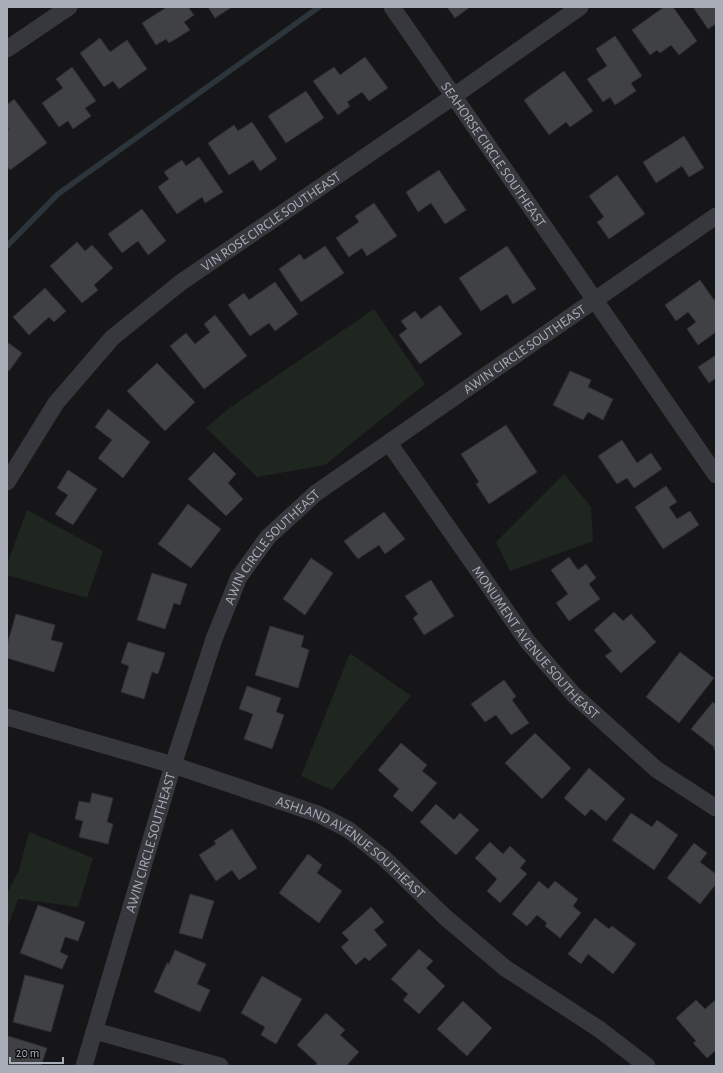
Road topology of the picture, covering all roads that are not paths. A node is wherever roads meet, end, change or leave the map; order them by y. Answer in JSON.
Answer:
{"nodes":[{"id":1,"x":69,"y":7,"type":"edge"},
{"id":2,"x":392,"y":7,"type":"edge"},
{"id":3,"x":580,"y":7,"type":"edge"},
{"id":4,"x":7,"y":49,"type":"edge"},
{"id":5,"x":454,"y":96,"type":"junction"},
{"id":6,"x":716,"y":216,"type":"edge"},
{"id":7,"x":596,"y":301,"type":"junction"},
{"id":8,"x":389,"y":443,"type":"junction"},
{"id":9,"x":716,"y":475,"type":"edge"},
{"id":10,"x":7,"y":482,"type":"edge"},
{"id":11,"x":7,"y":717,"type":"edge"},
{"id":12,"x":173,"y":765,"type":"junction"},
{"id":13,"x":716,"y":808,"type":"edge"},
{"id":14,"x":95,"y":1031,"type":"junction"},
{"id":15,"x":84,"y":1066,"type":"edge"},
{"id":16,"x":220,"y":1066,"type":"edge"},
{"id":17,"x":647,"y":1066,"type":"edge"}],
"edges":[{"from":1,"to":4,"type":"street"},
{"from":2,"to":5,"type":"street","name":"SEAHORSE CIRCLE SOUTHEAST"},
{"from":3,"to":5,"type":"street","name":"VIN ROSE CIRCLE SOUTHEAST"},
{"from":5,"to":7,"type":"street","name":"SEAHORSE CIRCLE SOUTHEAST"},
{"from":5,"to":10,"type":"street","name":"VIN ROSE CIRCLE SOUTHEAST"},
{"from":6,"to":7,"type":"street","name":"AWIN CIRCLE SOUTHEAST"},
{"from":7,"to":8,"type":"street","name":"AWIN CIRCLE SOUTHEAST"},
{"from":7,"to":9,"type":"street"},
{"from":8,"to":12,"type":"street","name":"AWIN CIRCLE SOUTHEAST"},
{"from":8,"to":13,"type":"street","name":"MONUMENT AVENUE SOUTHEAST"},
{"from":11,"to":12,"type":"street","name":"ASHLAND AVENUE SOUTHEAST"},
{"from":12,"to":14,"type":"street","name":"AWIN CIRCLE SOUTHEAST"},
{"from":12,"to":17,"type":"street","name":"ASHLAND AVENUE SOUTHEAST"},
{"from":14,"to":15,"type":"street","name":"AWIN CIRCLE SOUTHEAST"},
{"from":14,"to":16,"type":"street"}]}
